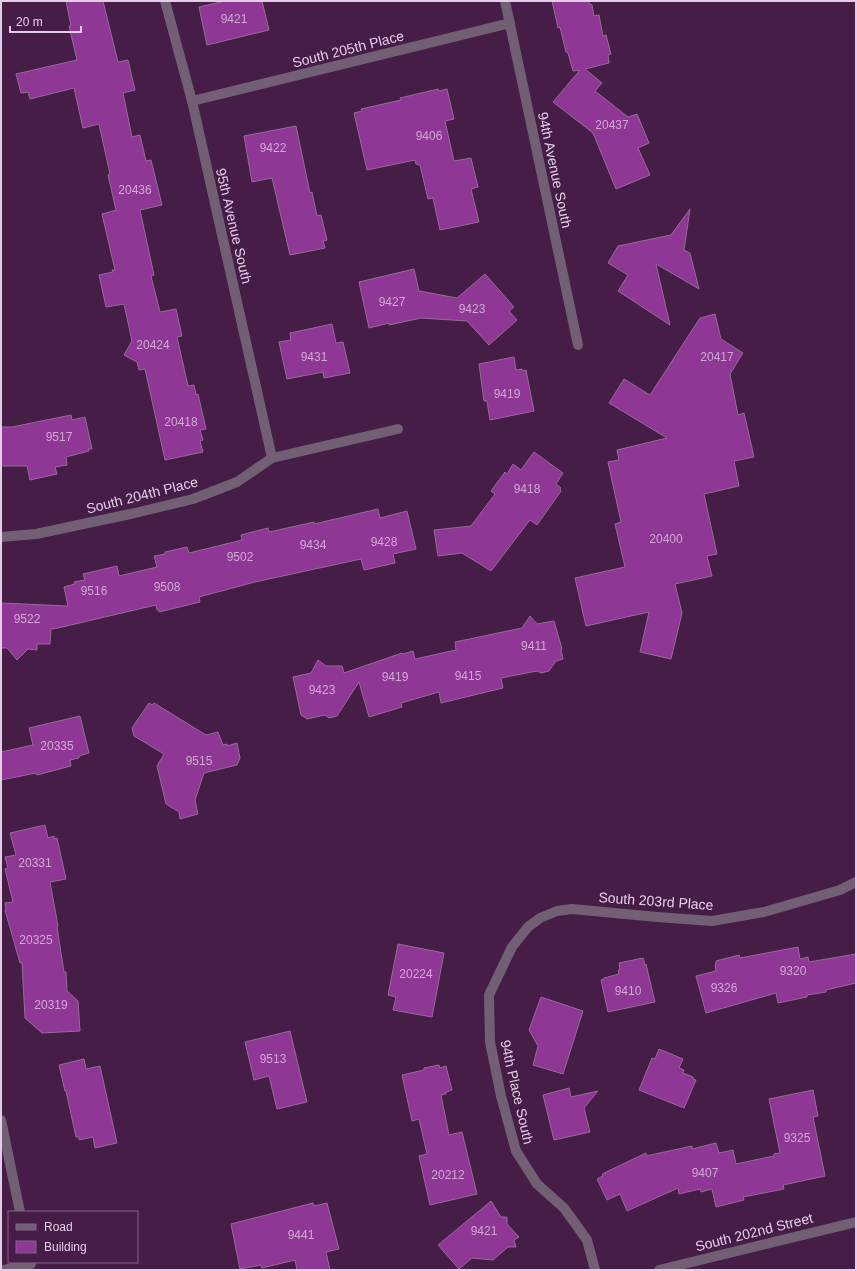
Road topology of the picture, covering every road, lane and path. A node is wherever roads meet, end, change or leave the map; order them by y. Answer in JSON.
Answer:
{"nodes":[{"id":1,"x":165,"y":1,"type":"edge"},
{"id":2,"x":505,"y":1,"type":"edge"},
{"id":3,"x":510,"y":23,"type":"junction"},
{"id":4,"x":192,"y":101,"type":"junction"},
{"id":5,"x":578,"y":345,"type":"dead end"},
{"id":6,"x":398,"y":429,"type":"dead end"},
{"id":7,"x":272,"y":458,"type":"junction"},
{"id":8,"x":1,"y":536,"type":"edge"},
{"id":9,"x":856,"y":882,"type":"edge"},
{"id":10,"x":512,"y":948,"type":"joint"},
{"id":11,"x":1,"y":1120,"type":"edge"},
{"id":12,"x":20,"y":1211,"type":"edge"},
{"id":13,"x":856,"y":1222,"type":"edge"},
{"id":14,"x":31,"y":1265,"type":"edge"},
{"id":15,"x":4,"y":1270,"type":"edge"},
{"id":16,"x":596,"y":1270,"type":"edge"},
{"id":17,"x":659,"y":1270,"type":"edge"}],
"edges":[{"from":1,"to":4,"type":"street","name":"95th Avenue South"},
{"from":2,"to":3,"type":"street","name":"94th Avenue South"},
{"from":3,"to":4,"type":"street","name":"South 205th Place"},
{"from":3,"to":5,"type":"street","name":"94th Avenue South"},
{"from":4,"to":7,"type":"street","name":"95th Avenue South"},
{"from":6,"to":7,"type":"street","name":"South 204th Place"},
{"from":7,"to":8,"type":"street","name":"South 204th Place"},
{"from":9,"to":10,"type":"street","name":"South 203rd Place"},
{"from":10,"to":16,"type":"street","name":"94th Place South"},
{"from":11,"to":12,"type":"street"},
{"from":13,"to":17,"type":"street","name":"South 202nd Street"},
{"from":14,"to":15,"type":"street"}]}
